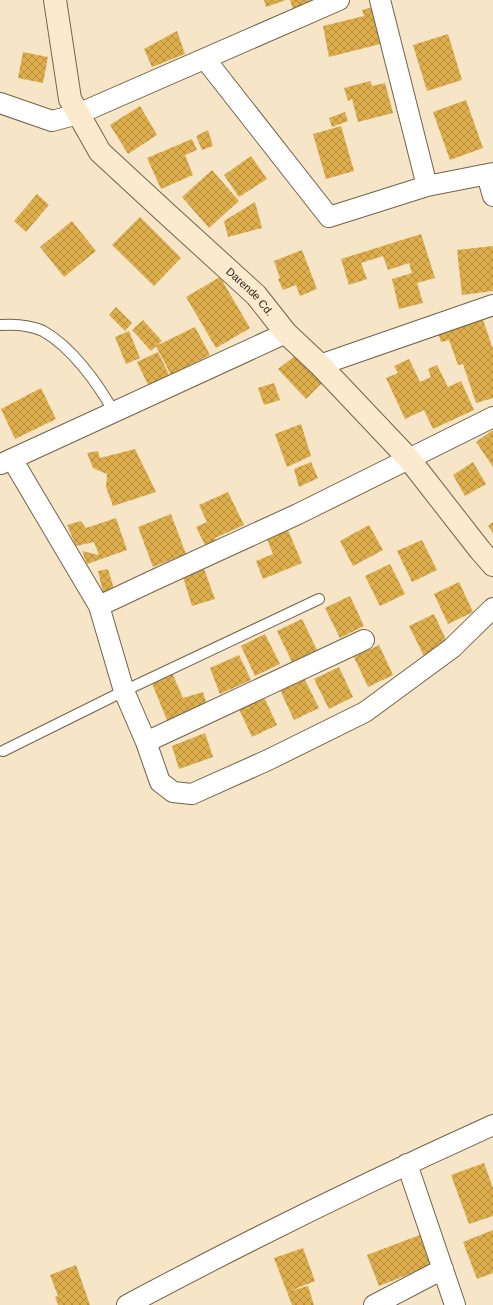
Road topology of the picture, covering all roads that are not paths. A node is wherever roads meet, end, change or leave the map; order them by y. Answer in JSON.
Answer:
{"nodes":[{"id":1,"x":55,"y":0,"type":"edge"},
{"id":2,"x":339,"y":0,"type":"edge"},
{"id":3,"x":380,"y":0,"type":"edge"},
{"id":4,"x":205,"y":58,"type":"junction"},
{"id":5,"x":0,"y":103,"type":"edge"},
{"id":6,"x":78,"y":114,"type":"junction"},
{"id":7,"x":490,"y":174,"type":"edge"},
{"id":8,"x":427,"y":186,"type":"junction"},
{"id":9,"x":493,"y":196,"type":"edge"},
{"id":10,"x":493,"y":305,"type":"edge"},
{"id":11,"x":0,"y":325,"type":"edge"},
{"id":12,"x":286,"y":333,"type":"junction"},
{"id":13,"x":320,"y":365,"type":"junction"},
{"id":14,"x":114,"y":412,"type":"junction"},
{"id":15,"x":493,"y":418,"type":"edge"},
{"id":16,"x":409,"y":459,"type":"junction"},
{"id":17,"x":6,"y":462,"type":"edge"},
{"id":18,"x":493,"y":565,"type":"edge"},
{"id":19,"x":319,"y":599,"type":"dead end"},
{"id":20,"x":99,"y":606,"type":"junction"},
{"id":21,"x":493,"y":608,"type":"edge"},
{"id":22,"x":364,"y":640,"type":"dead end"},
{"id":23,"x":124,"y":691,"type":"junction"},
{"id":24,"x":146,"y":742,"type":"junction"},
{"id":25,"x":3,"y":751,"type":"dead end"},
{"id":26,"x":493,"y":1125,"type":"edge"},
{"id":27,"x":407,"y":1164,"type":"junction"},
{"id":28,"x":443,"y":1269,"type":"junction"},
{"id":29,"x":127,"y":1305,"type":"edge"},
{"id":30,"x":374,"y":1305,"type":"edge"},
{"id":31,"x":455,"y":1305,"type":"edge"}],
"edges":[{"from":1,"to":6,"type":"street","name":"Darende Cd."},
{"from":2,"to":4,"type":"street"},
{"from":3,"to":8,"type":"street"},
{"from":4,"to":6,"type":"street"},
{"from":4,"to":8,"type":"street"},
{"from":5,"to":6,"type":"street"},
{"from":6,"to":12,"type":"street","name":"Darende Cd."},
{"from":7,"to":8,"type":"street"},
{"from":7,"to":9,"type":"street"},
{"from":10,"to":13,"type":"street"},
{"from":11,"to":14,"type":"lane"},
{"from":12,"to":13,"type":"street","name":"Darende Cd."},
{"from":12,"to":14,"type":"street"},
{"from":13,"to":16,"type":"street","name":"Darende Cd."},
{"from":14,"to":17,"type":"street"},
{"from":15,"to":16,"type":"street"},
{"from":16,"to":18,"type":"street","name":"Darende Cd."},
{"from":16,"to":20,"type":"street"},
{"from":17,"to":20,"type":"street"},
{"from":19,"to":23,"type":"lane"},
{"from":20,"to":23,"type":"street"},
{"from":21,"to":24,"type":"street"},
{"from":22,"to":24,"type":"street"},
{"from":23,"to":24,"type":"street"},
{"from":23,"to":25,"type":"lane"},
{"from":26,"to":27,"type":"street"},
{"from":27,"to":28,"type":"street"},
{"from":27,"to":29,"type":"street"},
{"from":28,"to":30,"type":"street"},
{"from":28,"to":31,"type":"street"}]}
